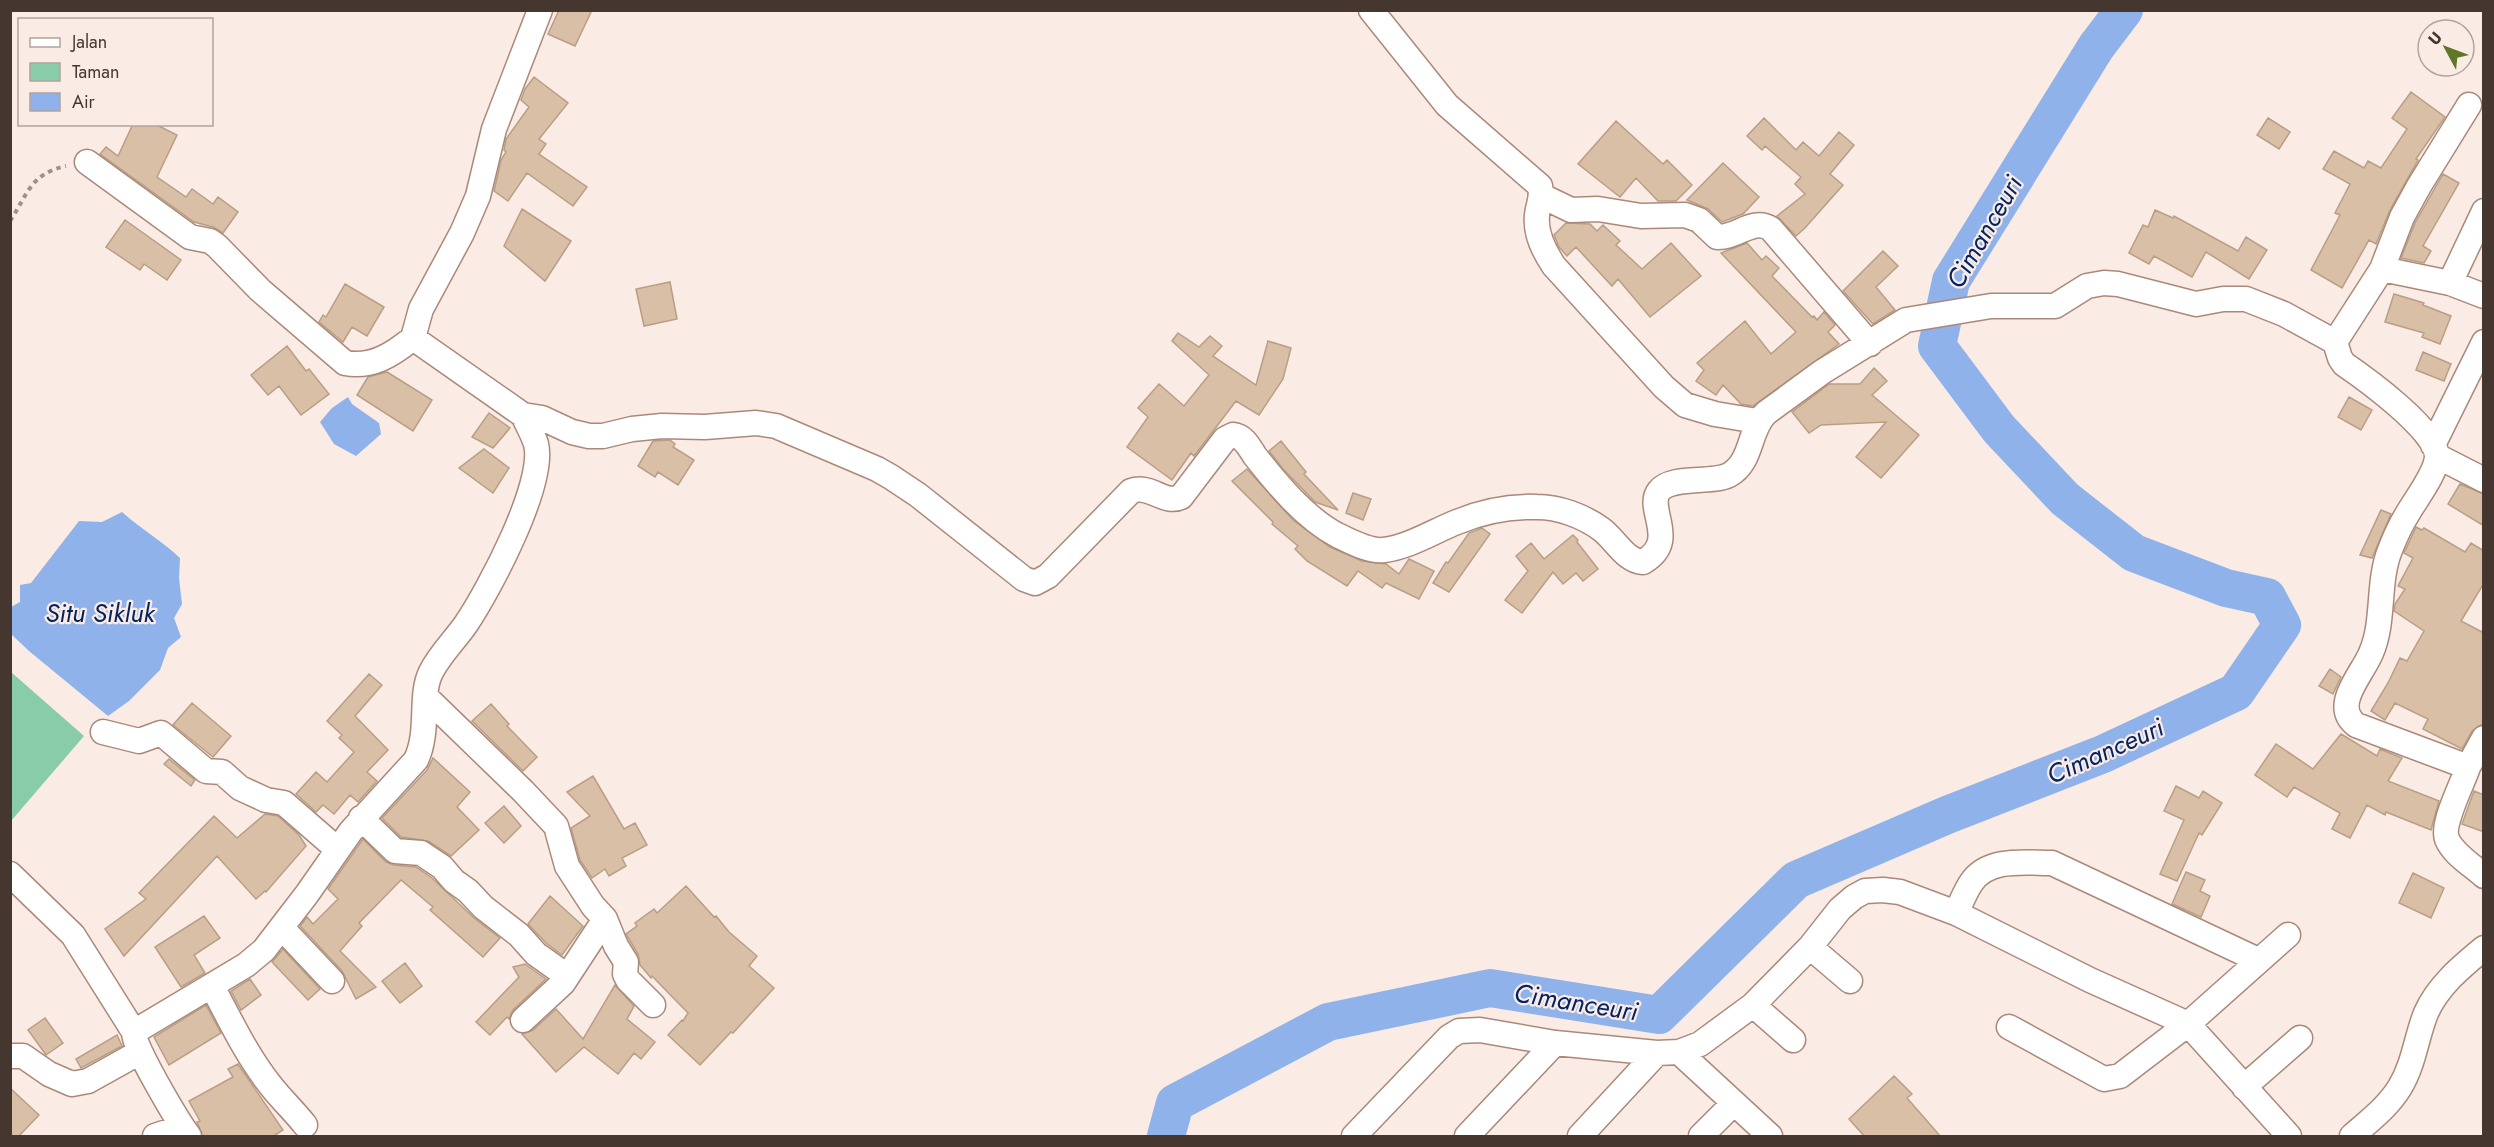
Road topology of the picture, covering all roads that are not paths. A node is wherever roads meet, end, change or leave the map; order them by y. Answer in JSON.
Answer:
{"nodes":[{"id":1,"x":540,"y":10,"type":"edge"},
{"id":2,"x":1371,"y":10,"type":"edge"},
{"id":3,"x":2469,"y":105,"type":"dead end"},
{"id":4,"x":87,"y":162,"type":"road end"},
{"id":5,"x":1542,"y":196,"type":"junction"},
{"id":6,"x":2484,"y":211,"type":"edge"},
{"id":7,"x":2382,"y":269,"type":"junction"},
{"id":8,"x":2450,"y":283,"type":"junction"},
{"id":9,"x":2484,"y":296,"type":"edge"},
{"id":10,"x":413,"y":338,"type":"junction"},
{"id":11,"x":2335,"y":342,"type":"junction"},
{"id":12,"x":2484,"y":342,"type":"edge"},
{"id":13,"x":1870,"y":344,"type":"junction"},
{"id":14,"x":523,"y":415,"type":"junction"},
{"id":15,"x":1757,"y":421,"type":"junction"},
{"id":16,"x":2435,"y":451,"type":"junction"},
{"id":17,"x":2484,"y":480,"type":"edge"},
{"id":18,"x":426,"y":697,"type":"junction"},
{"id":19,"x":103,"y":732,"type":"dead end"},
{"id":20,"x":2484,"y":738,"type":"edge"},
{"id":21,"x":2468,"y":767,"type":"junction"},
{"id":22,"x":361,"y":818,"type":"junction"},
{"id":23,"x":337,"y":849,"type":"junction"},
{"id":24,"x":10,"y":874,"type":"edge"},
{"id":25,"x":2484,"y":876,"type":"edge"},
{"id":26,"x":1956,"y":913,"type":"junction"},
{"id":27,"x":605,"y":919,"type":"junction"},
{"id":28,"x":282,"y":928,"type":"junction"},
{"id":29,"x":2288,"y":935,"type":"dead end"},
{"id":30,"x":1810,"y":947,"type":"junction"},
{"id":31,"x":2484,"y":948,"type":"edge"},
{"id":32,"x":2258,"y":960,"type":"junction"},
{"id":33,"x":567,"y":976,"type":"junction"},
{"id":34,"x":332,"y":981,"type":"dead end"},
{"id":35,"x":1850,"y":981,"type":"dead end"},
{"id":36,"x":212,"y":986,"type":"junction"},
{"id":37,"x":653,"y":1005,"type":"dead end"},
{"id":38,"x":1752,"y":1005,"type":"junction"},
{"id":39,"x":523,"y":1020,"type":"dead end"},
{"id":40,"x":2188,"y":1024,"type":"junction"},
{"id":41,"x":2009,"y":1027,"type":"dead end"},
{"id":42,"x":2300,"y":1038,"type":"dead end"},
{"id":43,"x":1793,"y":1040,"type":"dead end"},
{"id":44,"x":137,"y":1042,"type":"junction"},
{"id":45,"x":1555,"y":1043,"type":"junction"},
{"id":46,"x":1668,"y":1053,"type":"junction"},
{"id":47,"x":10,"y":1056,"type":"edge"},
{"id":48,"x":2244,"y":1087,"type":"junction"},
{"id":49,"x":1732,"y":1104,"type":"junction"},
{"id":50,"x":305,"y":1125,"type":"dead end"},
{"id":51,"x":186,"y":1132,"type":"edge"},
{"id":52,"x":155,"y":1137,"type":"edge"},
{"id":53,"x":1354,"y":1137,"type":"edge"},
{"id":54,"x":1467,"y":1137,"type":"edge"},
{"id":55,"x":1580,"y":1137,"type":"edge"},
{"id":56,"x":1701,"y":1137,"type":"edge"},
{"id":57,"x":1770,"y":1137,"type":"edge"},
{"id":58,"x":2289,"y":1137,"type":"edge"},
{"id":59,"x":2352,"y":1137,"type":"edge"}],
"edges":[{"from":1,"to":10,"type":"street"},
{"from":2,"to":5,"type":"street"},
{"from":3,"to":7,"type":"street"},
{"from":4,"to":10,"type":"street"},
{"from":5,"to":13,"type":"street"},
{"from":5,"to":15,"type":"street"},
{"from":6,"to":8,"type":"street"},
{"from":7,"to":8,"type":"street"},
{"from":7,"to":11,"type":"street"},
{"from":8,"to":9,"type":"street"},
{"from":10,"to":14,"type":"street"},
{"from":11,"to":13,"type":"street"},
{"from":11,"to":16,"type":"street"},
{"from":12,"to":16,"type":"street"},
{"from":13,"to":15,"type":"street"},
{"from":14,"to":15,"type":"street"},
{"from":14,"to":18,"type":"street"},
{"from":16,"to":17,"type":"street"},
{"from":16,"to":21,"type":"street"},
{"from":18,"to":22,"type":"street"},
{"from":18,"to":27,"type":"street"},
{"from":19,"to":23,"type":"street"},
{"from":20,"to":21,"type":"street"},
{"from":21,"to":25,"type":"street"},
{"from":22,"to":23,"type":"street"},
{"from":22,"to":33,"type":"street"},
{"from":23,"to":28,"type":"street"},
{"from":24,"to":44,"type":"street"},
{"from":26,"to":30,"type":"street"},
{"from":26,"to":32,"type":"street"},
{"from":26,"to":40,"type":"street"},
{"from":27,"to":33,"type":"street"},
{"from":27,"to":37,"type":"street"},
{"from":28,"to":34,"type":"street"},
{"from":28,"to":36,"type":"street"},
{"from":29,"to":32,"type":"street"},
{"from":30,"to":35,"type":"street"},
{"from":30,"to":38,"type":"street"},
{"from":31,"to":59,"type":"street"},
{"from":32,"to":40,"type":"street"},
{"from":33,"to":39,"type":"street"},
{"from":36,"to":44,"type":"street"},
{"from":36,"to":50,"type":"street"},
{"from":38,"to":43,"type":"street"},
{"from":38,"to":46,"type":"street"},
{"from":40,"to":41,"type":"street"},
{"from":40,"to":48,"type":"street"},
{"from":42,"to":48,"type":"street"},
{"from":44,"to":47,"type":"street"},
{"from":44,"to":51,"type":"street"},
{"from":45,"to":46,"type":"street"},
{"from":45,"to":53,"type":"street"},
{"from":45,"to":54,"type":"street"},
{"from":46,"to":49,"type":"street"},
{"from":46,"to":55,"type":"street"},
{"from":48,"to":58,"type":"street"},
{"from":49,"to":56,"type":"street"},
{"from":49,"to":57,"type":"street"},
{"from":51,"to":52,"type":"street"}]}
